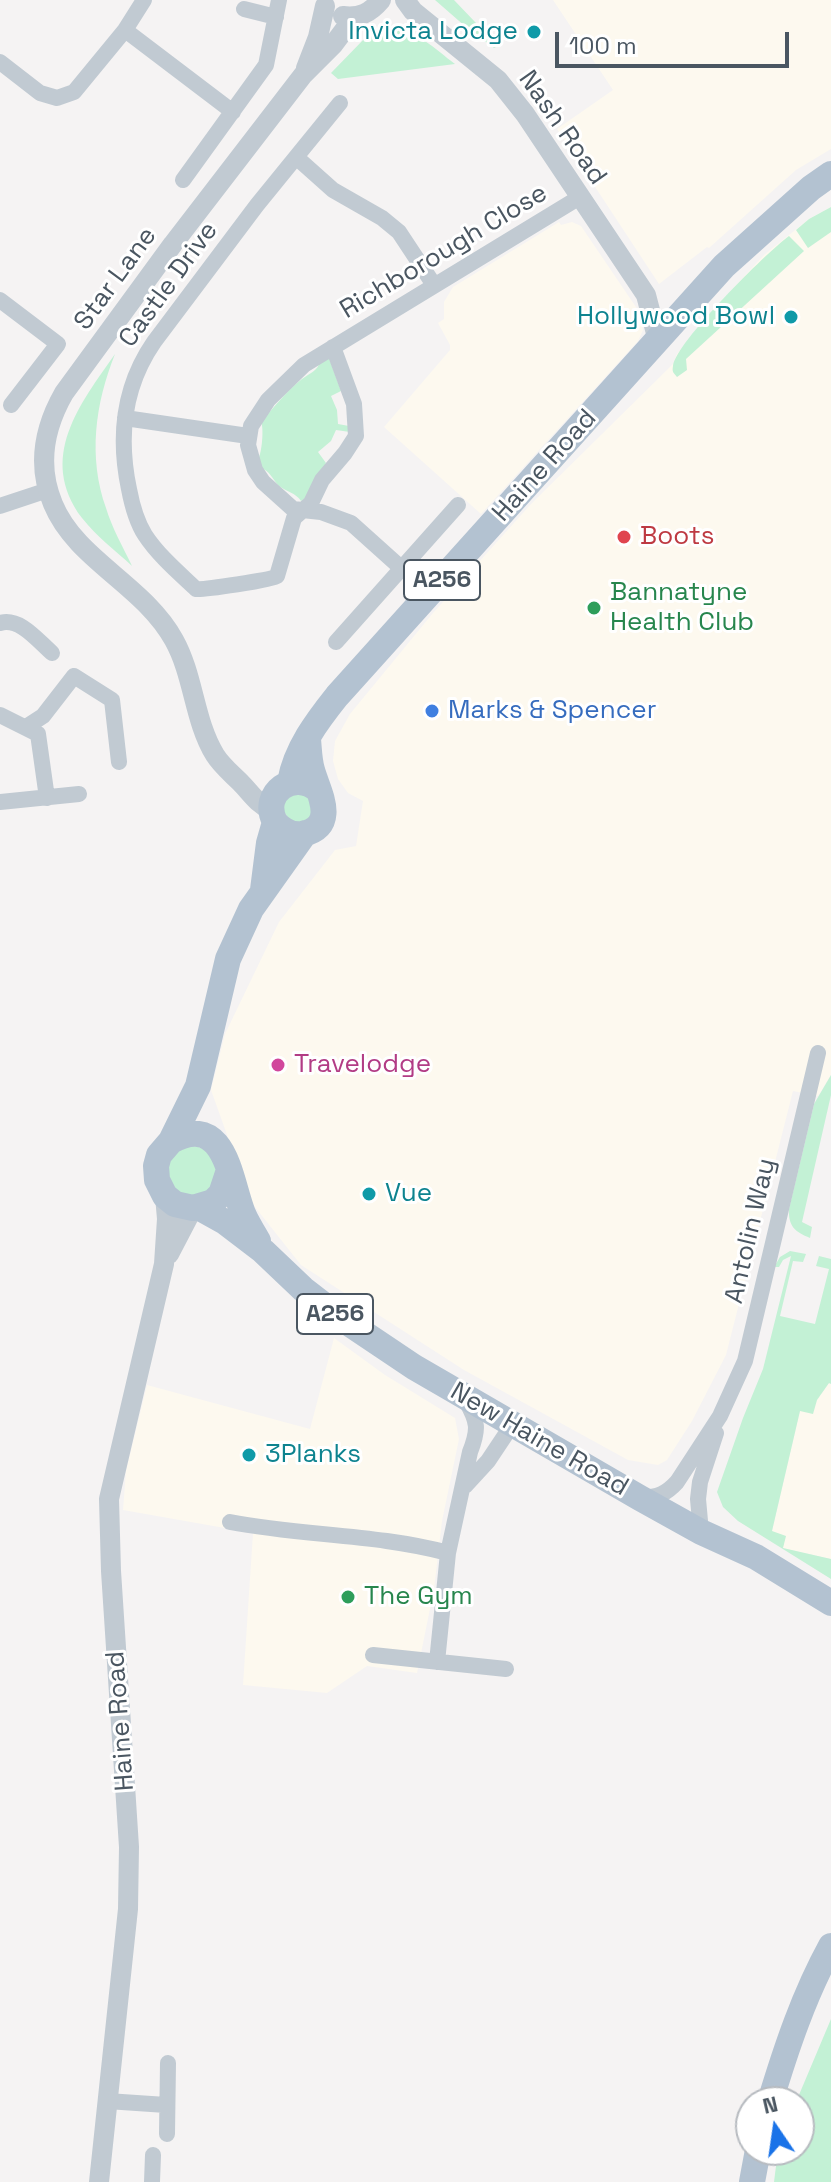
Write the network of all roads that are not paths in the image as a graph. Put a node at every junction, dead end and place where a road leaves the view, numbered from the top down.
1 (144, 0) edge
2 (324, 3) edge
3 (378, 4) edge
4 (409, 6) edge
5 (277, 8) edge
6 (244, 9) dead end
7 (354, 17) junction
8 (125, 30) junction
9 (0, 62) edge
10 (303, 75) junction
11 (340, 103) dead end
12 (233, 112) junction
13 (296, 157) junction
14 (831, 174) edge
15 (183, 180) dead end
16 (831, 192) edge
17 (580, 197) junction
18 (794, 203) junction
19 (434, 285) junction
20 (646, 295) junction
21 (0, 300) edge
22 (681, 313) junction
23 (658, 341) junction
24 (333, 347) junction
25 (11, 405) dead end
26 (125, 418) junction
27 (248, 436) junction
28 (48, 490) junction
29 (458, 505) dead end
30 (0, 506) edge
31 (302, 511) junction
32 (400, 567) junction
33 (0, 623) edge
34 (336, 642) dead end
35 (52, 653) dead end
36 (0, 715) edge
37 (26, 727) junction
38 (308, 739) junction
39 (119, 762) dead end
40 (239, 781) junction
41 (287, 783) junction
42 (318, 790) junction
43 (79, 794) dead end
44 (47, 798) junction
45 (0, 802) edge
46 (273, 816) junction
47 (305, 833) junction
48 (263, 890) junction
49 (818, 1053) dead end
50 (198, 1086) junction
51 (212, 1140) junction
52 (171, 1141) junction
53 (229, 1170) junction
54 (165, 1196) junction
55 (195, 1208) junction
56 (263, 1251) junction
57 (164, 1264) junction
58 (464, 1396) junction
59 (720, 1416) junction
60 (512, 1425) junction
61 (463, 1488) junction
62 (640, 1498) junction
63 (230, 1522) dead end
64 (701, 1532) junction
65 (448, 1553) junction
66 (831, 1603) edge
67 (373, 1655) dead end
68 (437, 1662) junction
69 (506, 1669) dead end
70 (831, 1946) edge
71 (168, 2063) dead end
72 (775, 2086) edge
73 (107, 2101) junction
74 (166, 2105) junction
75 (167, 2134) dead end
76 (153, 2155) dead end
77 (99, 2182) edge
78 (152, 2182) edge

1 - 8 street
2 - 7 street
2 - 10 street, Star Lane
3 - 4 street, Nash Road
3 - 7 street
4 - 17 street, Nash Road
5 - 6 street
5 - 12 street
7 - 10 street, Star Lane
8 - 9 street
8 - 12 street
10 - 28 street, Star Lane
11 - 13 street, Castle Drive
12 - 15 street
13 - 19 street
13 - 26 street, Castle Drive
14 - 18 main road, Haine Road / A256
16 - 18 main road, Haine Road / A256
17 - 19 street, Richborough Close
17 - 20 street, Nash Road
18 - 22 main road, Haine Road / A256
19 - 24 street, Richborough Close
20 - 22 street, Nash Road
20 - 23 street, Nash Road
21 - 25 street
22 - 23 main road, Haine Road / A256
23 - 38 main road, Haine Road / A256
24 - 27 street, Richborough Close
24 - 31 street, Richborough Close
26 - 27 street
26 - 31 street, Castle Drive
27 - 31 street
28 - 30 street
28 - 40 street
29 - 32 street
31 - 32 street
32 - 34 street
33 - 35 street
36 - 37 street
37 - 39 street
37 - 44 street
38 - 41 main road, Haine Road / A256
38 - 42 main road, Haine Road / A256
40 - 41 street
40 - 46 street
41 - 42 main road
41 - 46 main road, Haine Road / A256
42 - 47 main road, Haine Road / A256
43 - 44 street
44 - 45 street
46 - 47 main road
46 - 48 main road, Haine Road / A256
47 - 48 main road, Haine Road / A256
48 - 50 main road, Haine Road / A256
49 - 59 street, Antolin Way
50 - 51 main road, Haine Road / A256
50 - 52 main road, Haine Road / A256
51 - 52 main road
51 - 53 main road, Haine Road
52 - 54 main road, Haine Road
53 - 55 main road, Haine Road
53 - 56 main road, New Haine Road / A256
54 - 55 main road
54 - 57 street, Haine Road
55 - 56 main road, New Haine Road / A256
55 - 57 street, Haine Road
56 - 58 main road, New Haine Road / A256
57 - 73 street, Haine Road
58 - 60 main road, New Haine Road / A256
58 - 61 street
59 - 62 street, Antolin Way
59 - 64 street, Antolin Way
60 - 61 street
60 - 62 main road, New Haine Road / A256
61 - 65 street
62 - 64 main road, New Haine Road / A256
63 - 65 street
64 - 66 main road, New Haine Road / A256
65 - 68 street
67 - 68 street
68 - 69 street
70 - 72 main road
71 - 74 street
73 - 74 street
73 - 77 street, Haine Road
74 - 75 street
76 - 78 street

